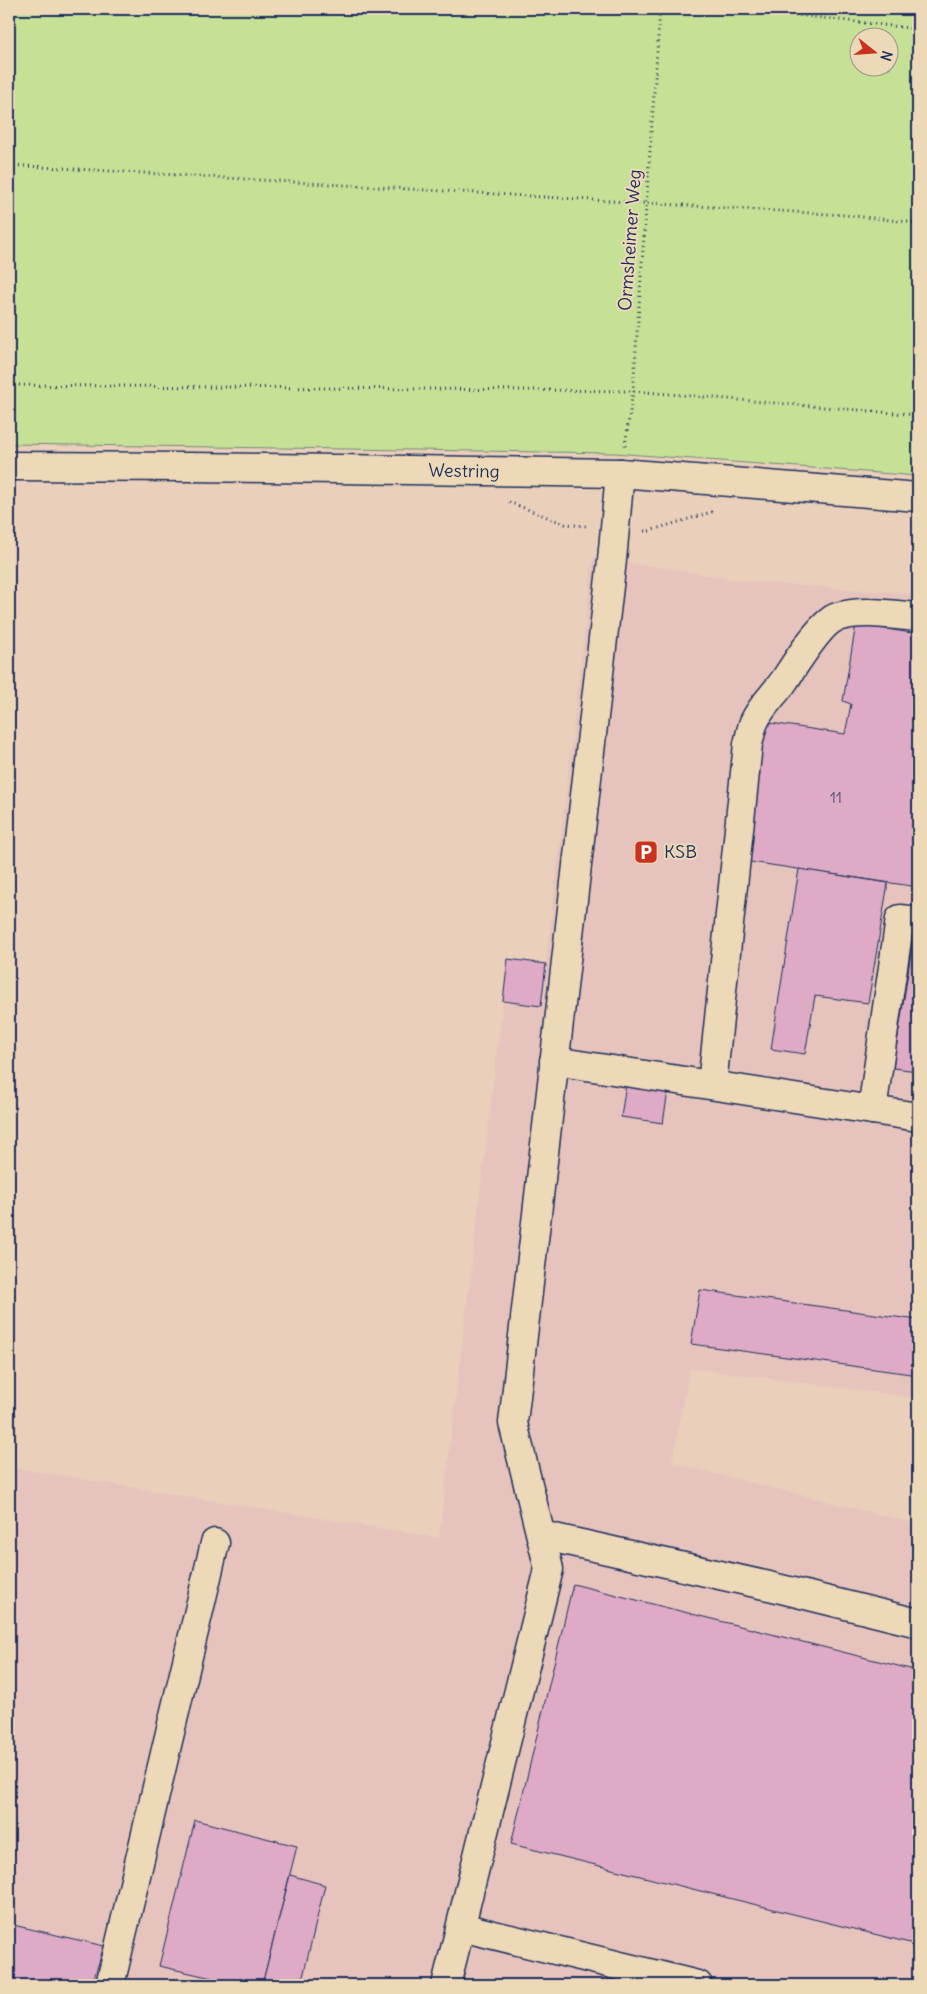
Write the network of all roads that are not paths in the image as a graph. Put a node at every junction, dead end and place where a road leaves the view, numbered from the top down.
1 (9, 466) edge
2 (620, 473) junction
3 (918, 497) edge
4 (918, 617) edge
5 (918, 922) edge
6 (554, 1061) junction
7 (712, 1085) junction
8 (872, 1110) junction
9 (918, 1117) edge
10 (541, 1535) junction
11 (215, 1543) dead end
12 (918, 1623) edge
13 (461, 1927) junction
14 (110, 1985) edge
15 (446, 1985) edge
16 (698, 1985) edge

1 - 2 street, Westring
2 - 3 street, Westring
2 - 6 street
4 - 7 street
5 - 8 street
6 - 7 street
6 - 10 street
7 - 8 street
8 - 9 street
10 - 12 street
10 - 13 street
11 - 14 street
13 - 15 street
13 - 16 street

